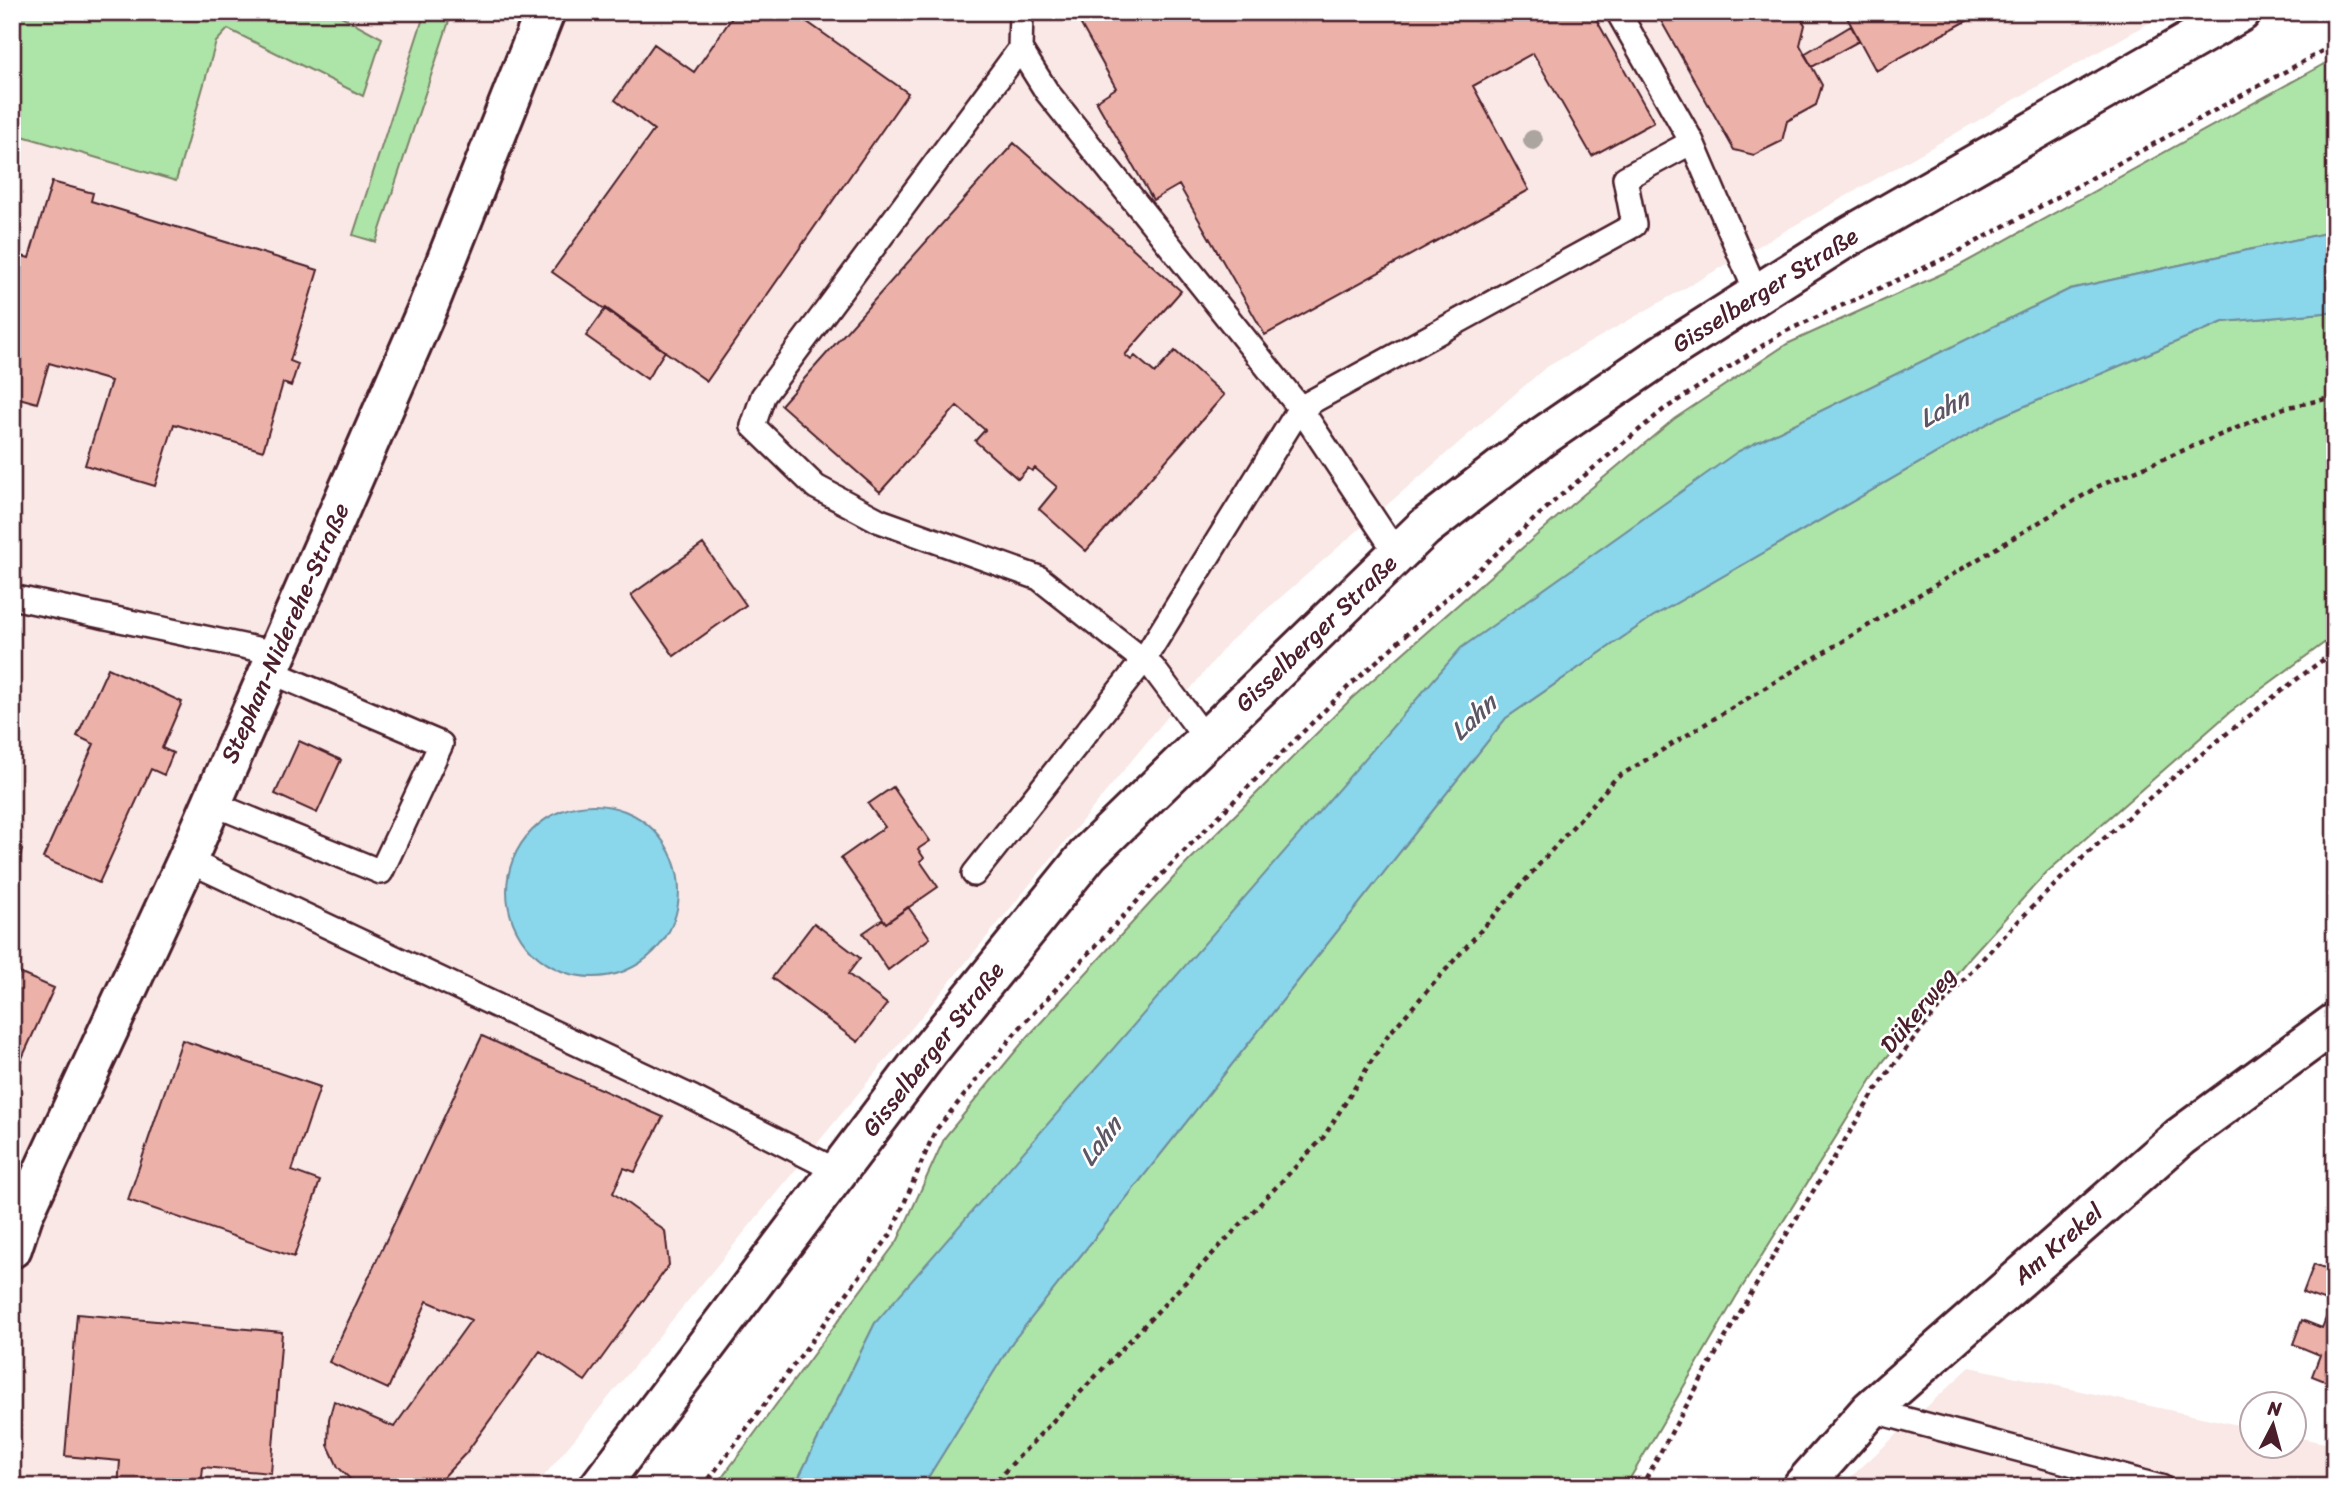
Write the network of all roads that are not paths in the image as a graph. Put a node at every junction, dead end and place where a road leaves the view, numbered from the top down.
1 (545, 12) edge
2 (1021, 12) edge
3 (1618, 12) edge
4 (2241, 12) edge
5 (1020, 49) junction
6 (1692, 142) junction
7 (1757, 294) junction
8 (1300, 408) junction
9 (1398, 554) junction
10 (12, 597) edge
11 (1143, 661) junction
12 (272, 662) junction
13 (1206, 739) junction
14 (211, 803) junction
15 (187, 860) junction
16 (974, 874) dead end
17 (2335, 1023) edge
18 (839, 1172) junction
19 (12, 1248) edge
20 (1870, 1410) junction
21 (599, 1487) edge
22 (1802, 1487) edge
23 (2161, 1487) edge

1 - 12 main road, Stephan-Niderehe-Straße
2 - 5 lane
3 - 6 lane
4 - 7 main road, Gisselberger Straße
5 - 8 lane
5 - 11 lane
6 - 7 lane
6 - 8 lane
7 - 9 main road, Gisselberger Straße
8 - 9 lane
8 - 11 lane
9 - 13 main road, Gisselberger Straße
10 - 12 lane
11 - 13 lane
11 - 16 lane
12 - 14 main road, Stephan-Niderehe-Straße
12 - 14 lane
13 - 18 main road, Gisselberger Straße
14 - 15 main road, Stephan-Niderehe-Straße
15 - 18 lane
15 - 19 main road, Stephan-Niderehe-Straße
17 - 20 main road, Am Krekel
18 - 21 main road, Gisselberger Straße
20 - 22 main road, Am Krekel
20 - 23 lane

